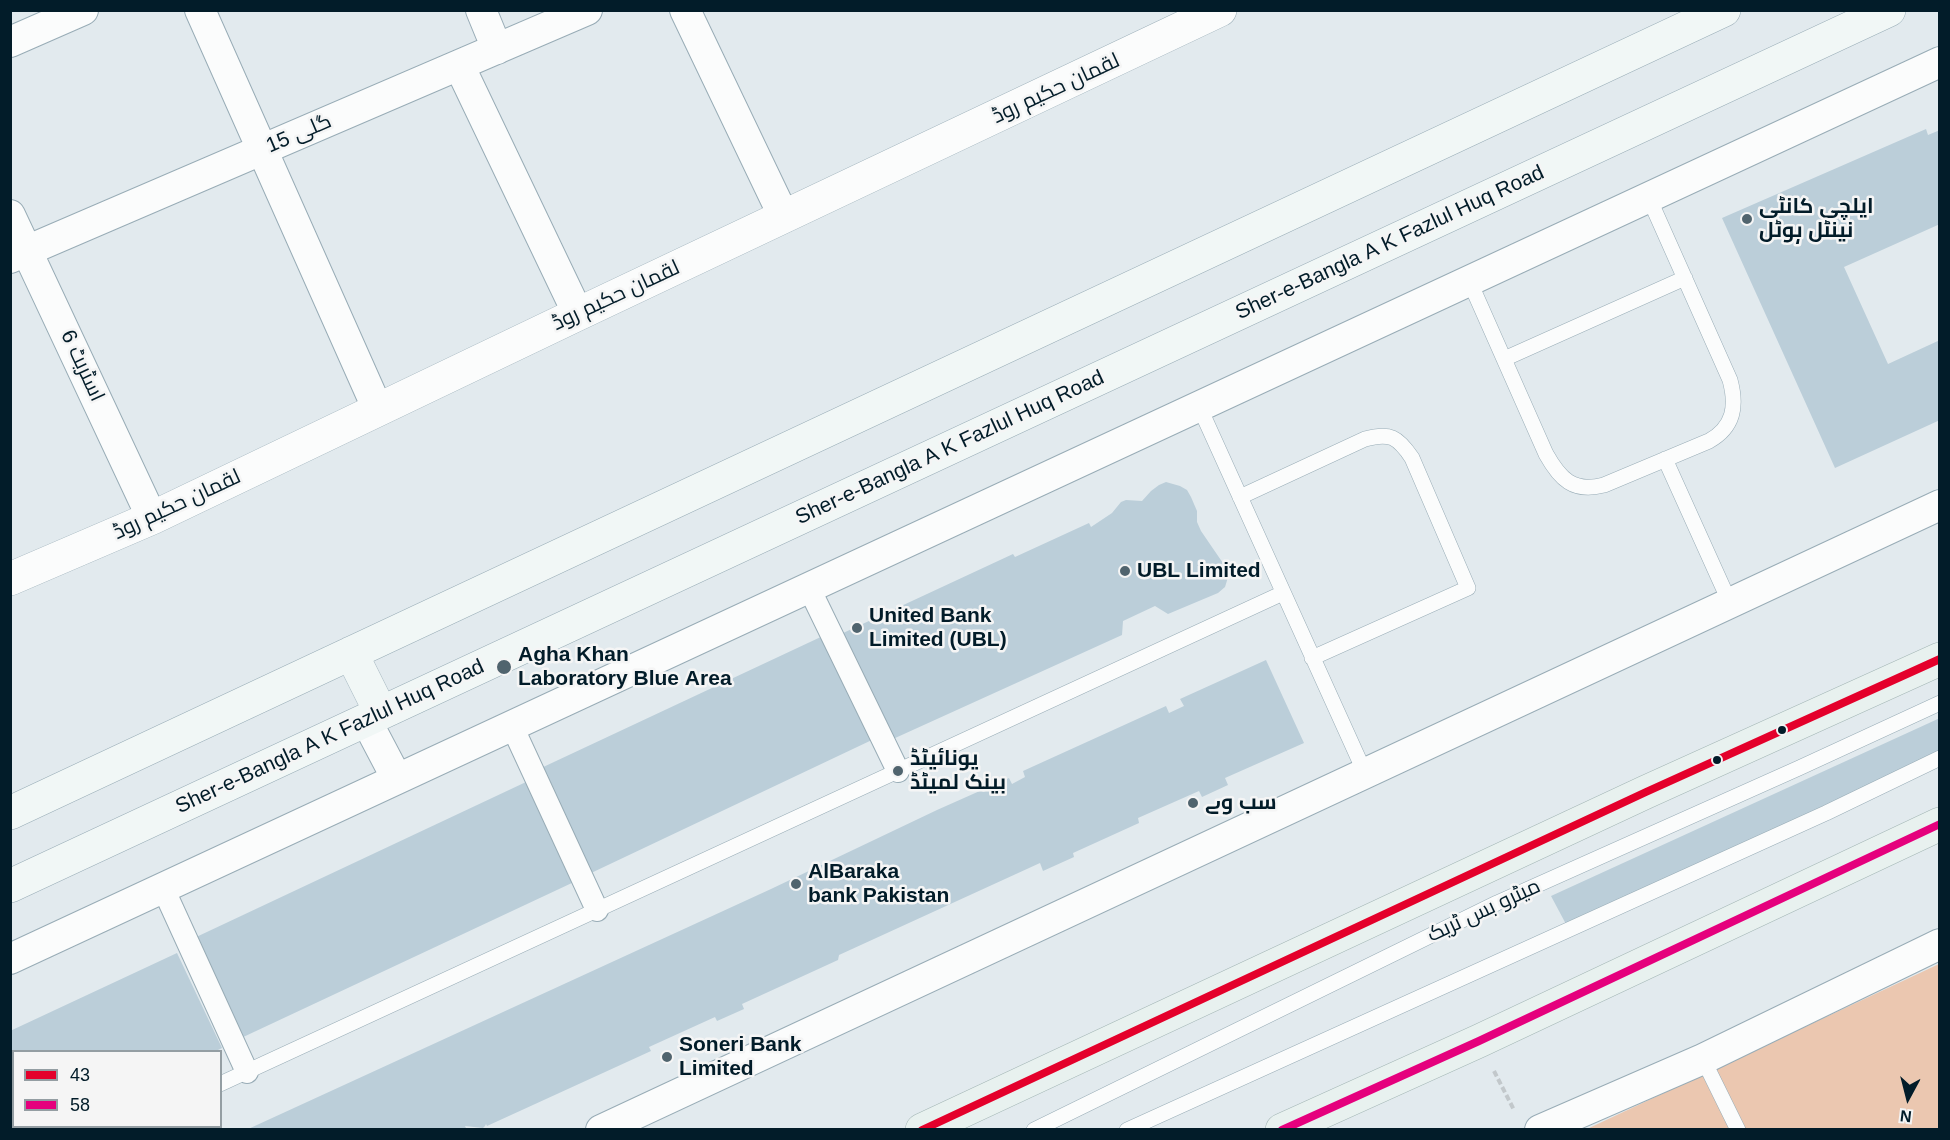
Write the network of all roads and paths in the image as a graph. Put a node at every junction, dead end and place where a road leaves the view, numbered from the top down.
1 (83, 10) edge
2 (200, 10) edge
3 (481, 10) edge
4 (586, 10) edge
5 (685, 10) edge
6 (1220, 10) edge
7 (1725, 10) edge
8 (1889, 10) edge
9 (1173, 21) edge
10 (10, 42) edge
11 (497, 49) junction
12 (1940, 62) edge
13 (459, 65) junction
14 (261, 150) junction
15 (1648, 198) junction
16 (10, 215) edge
17 (784, 217) junction
18 (20, 254) edge
19 (1685, 278) junction
20 (1469, 280) junction
21 (578, 314) junction
22 (1504, 359) junction
23 (1199, 406) junction
24 (378, 410) junction
25 (1665, 459) junction
26 (1240, 497) junction
27 (1940, 505) edge
28 (152, 518) junction
29 (10, 579) edge
30 (809, 588) junction
31 (1283, 593) junction
32 (1730, 603) junction
33 (351, 653) junction
34 (1312, 658) junction
35 (1940, 659) edge
36 (1940, 703) edge
37 (374, 717) junction
38 (512, 726) junction
39 (1940, 758) edge
40 (898, 771) junction
41 (1365, 773) junction
42 (397, 779) junction
43 (10, 813) edge
44 (1940, 824) edge
45 (10, 886) edge
46 (163, 888) junction
47 (597, 910) junction
48 (1940, 944) edge
49 (10, 959) edge
50 (1479, 1041) junction
51 (1703, 1059) junction
52 (247, 1072) junction
53 (222, 1083) edge
54 (1530, 1125) edge
55 (601, 1130) edge
56 (922, 1130) edge
57 (1034, 1130) edge
58 (1127, 1130) edge
59 (1282, 1130) edge
60 (1738, 1130) edge

1 - 10 street
2 - 14 street
3 - 11 street
4 - 11 street, گلی 15
5 - 17 street
6 - 9 street, لقمان حکیم روڈ
7 - 33 main road
8 - 37 main road, Sher-e-Bangla A K Fazlul Huq Road
9 - 17 street, لقمان حکیم روڈ
11 - 13 street, گلی 15
12 - 15 street
13 - 14 street, گلی 15
13 - 21 street
14 - 18 street, گلی 15
14 - 24 street
15 - 19 lane
15 - 20 street
16 - 18 street, اسٹریٹ 6
17 - 21 street, لقمان حکیم روڈ
18 - 28 street, اسٹریٹ 6
19 - 22 lane
19 - 25 lane
20 - 22 lane
20 - 23 street
21 - 24 street, لقمان حکیم روڈ
22 - 25 lane
23 - 26 lane
23 - 30 street
24 - 28 street, لقمان حکیم روڈ
25 - 32 lane
26 - 31 lane
26 - 34 lane
27 - 32 street
28 - 29 street, لقمان حکیم روڈ
30 - 38 street
30 - 40 street
31 - 34 lane
31 - 40 lane
32 - 41 street
33 - 37 main road
33 - 43 main road
34 - 41 lane
35 - 56 main road
36 - 57 lane, میٹرو بس ٹریک
37 - 42 street
37 - 45 main road, Sher-e-Bangla A K Fazlul Huq Road
38 - 42 street
38 - 47 street
39 - 58 lane
40 - 47 lane
41 - 55 street
42 - 46 street
44 - 50 main road
46 - 49 street
46 - 52 street
47 - 52 lane
48 - 51 street
50 - 54 path
50 - 59 main road
51 - 54 street
51 - 60 lane
52 - 53 lane

